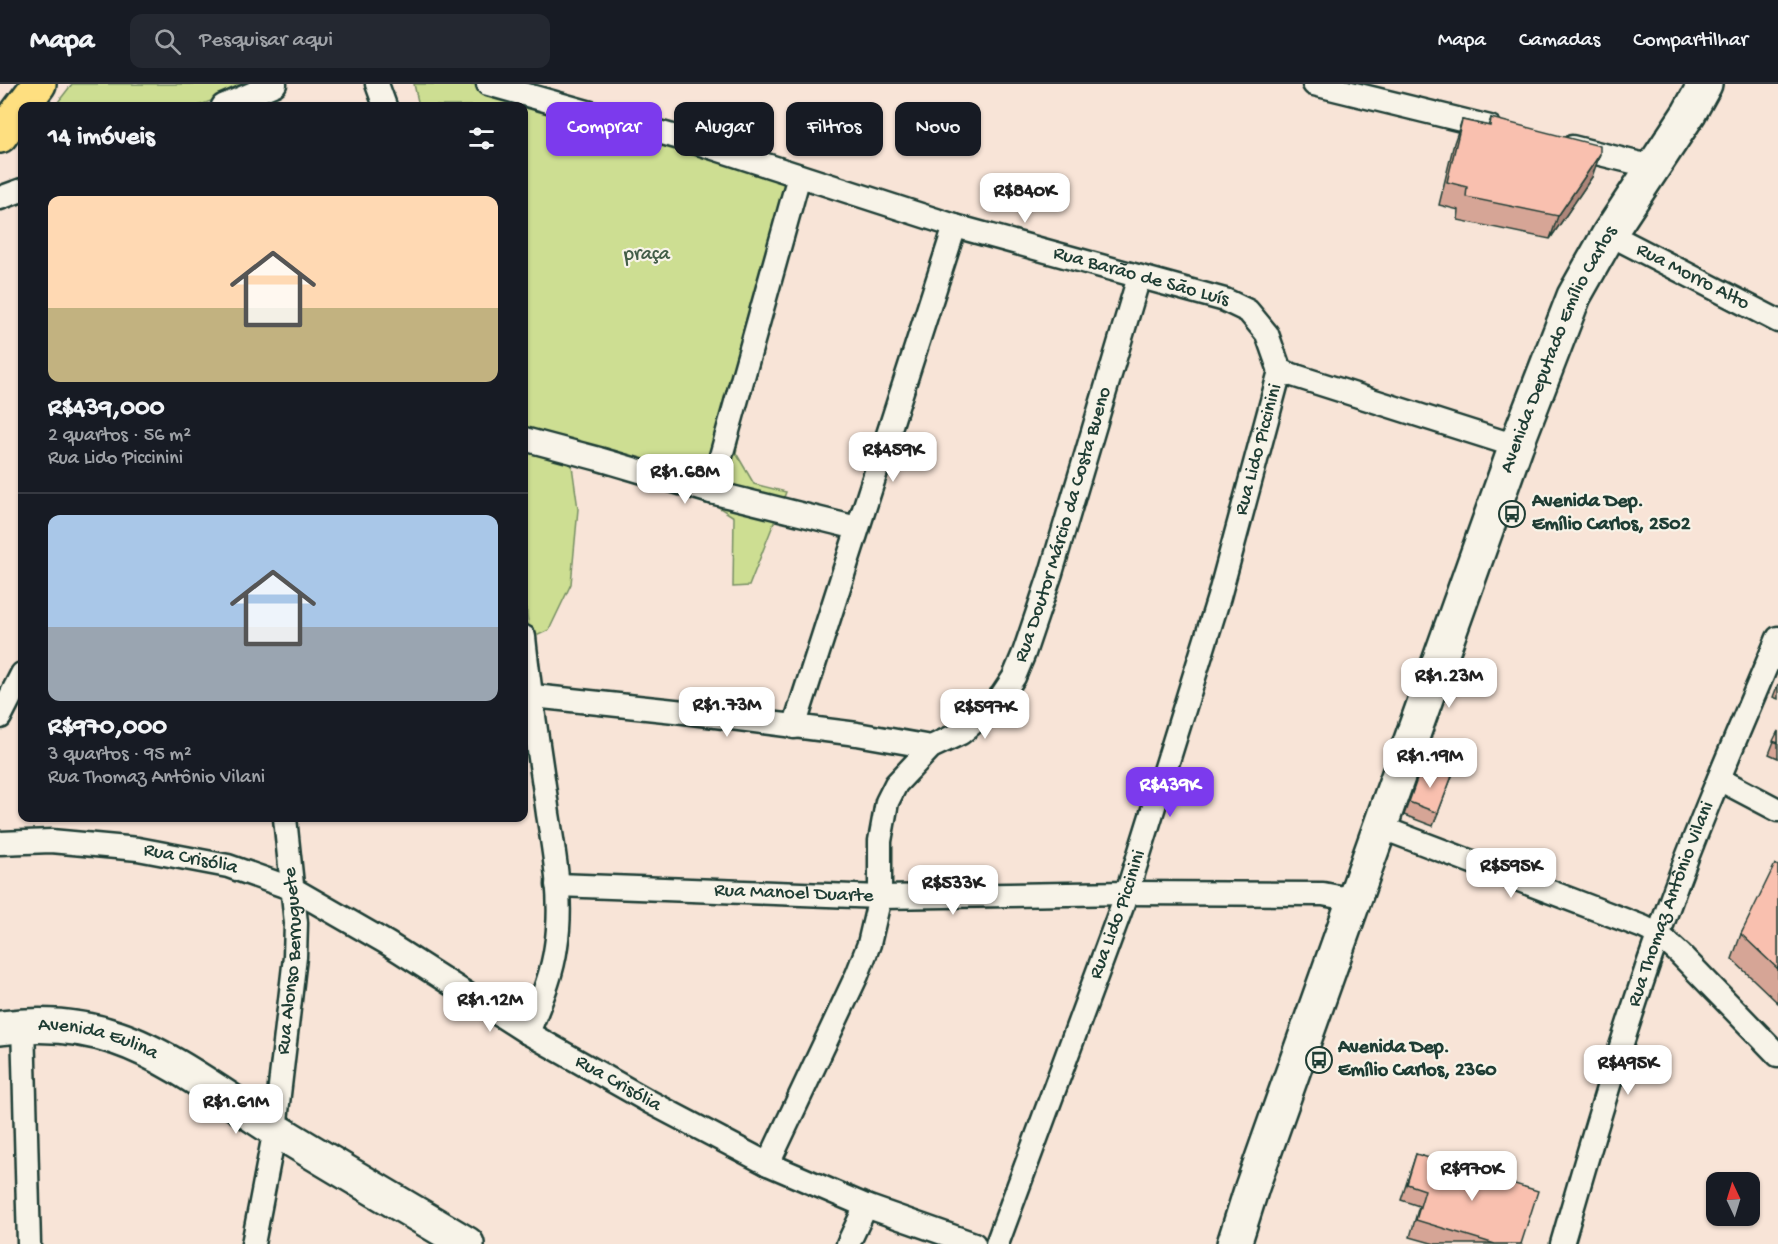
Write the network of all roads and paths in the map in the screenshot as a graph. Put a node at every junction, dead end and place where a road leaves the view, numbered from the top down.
1 (39, 84) edge
2 (275, 84) edge
3 (377, 84) edge
4 (488, 84) edge
5 (1314, 84) edge
6 (1705, 84) edge
7 (26, 102) edge
8 (232, 102) edge
9 (384, 102) edge
10 (18, 112) edge
11 (1507, 131) edge
12 (0, 136) edge
13 (1552, 142) edge
14 (1653, 167) junction
15 (800, 176) junction
16 (18, 191) edge
17 (0, 198) edge
18 (955, 226) junction
19 (1609, 234) junction
20 (1139, 277) junction
21 (1778, 321) edge
22 (1280, 371) junction
23 (528, 440) edge
24 (1516, 446) junction
25 (711, 492) junction
26 (857, 528) junction
27 (1778, 638) edge
28 (18, 682) edge
29 (528, 695) edge
30 (528, 701) edge
31 (0, 717) edge
32 (794, 727) junction
33 (931, 747) junction
34 (1719, 779) junction
35 (1778, 810) edge
36 (285, 822) edge
37 (1380, 827) junction
38 (0, 843) edge
39 (557, 885) junction
40 (293, 889) junction
41 (1127, 893) junction
42 (880, 897) junction
43 (1354, 900) junction
44 (1659, 935) junction
45 (11, 1026) edge
46 (528, 1033) junction
47 (1778, 1055) edge
48 (275, 1129) junction
49 (768, 1164) junction
50 (866, 1206) junction
51 (29, 1244) edge
52 (253, 1244) edge
53 (467, 1244) edge
54 (848, 1244) edge
55 (974, 1244) edge
56 (997, 1244) edge
57 (1234, 1244) edge
58 (1562, 1244) edge

1 - 7 main road
2 - 8 street
3 - 9 street
4 - 15 street, Rua Barão de São Luís
5 - 11 street
6 - 14 main road, Avenida Deputado Emílio Carlos
10 - 12 main road
13 - 14 street
14 - 19 main road, Avenida Deputado Emílio Carlos
15 - 18 street, Rua Barão de São Luís
15 - 25 street
16 - 17 street
18 - 20 street, Rua Barão de São Luís
18 - 26 street
19 - 21 street, Rua Morro Alto
19 - 24 main road, Avenida Deputado Emílio Carlos
20 - 22 street, Rua Barão de São Luís
20 - 33 street, Rua Doutor Márcio da Costa Bueno
22 - 24 street
22 - 41 street, Rua Lido Piccinini
23 - 25 street
24 - 37 main road, Avenida Deputado Emílio Carlos
25 - 26 street
26 - 32 street
27 - 34 street, Rua Thomaz Antônio Vilani
28 - 31 street
29 - 32 street
30 - 39 street
32 - 33 street
33 - 42 street, Rua Doutor Márcio da Costa Bueno
34 - 35 street
34 - 44 street, Rua Thomaz Antônio Vilani
36 - 40 street, Rua Alonso Berruguete
37 - 43 main road, Avenida Deputado Emílio Carlos
37 - 44 street
38 - 40 street, Rua Crisólia
39 - 42 street, Rua Manoel Duarte
39 - 46 street
40 - 46 street, Rua Crisólia
40 - 48 street, Rua Alonso Berruguete
41 - 42 street, Rua Manoel Duarte
41 - 43 street, Rua Manoel Duarte
41 - 56 street, Rua Lido Piccinini
42 - 49 street, Rua Doutor Márcio da Costa Bueno
43 - 57 main road, Avenida Deputado Emílio Carlos
44 - 47 street
44 - 58 street, Rua Thomaz Antônio Vilani
45 - 48 main road, Avenida Eulina
45 - 51 street
46 - 49 street, Rua Crisólia
48 - 52 street, Rua Alonso Berruguete
48 - 53 main road, Avenida Eulina
49 - 50 street, Rua Crisólia
50 - 54 street
50 - 55 street, Rua Crisólia

